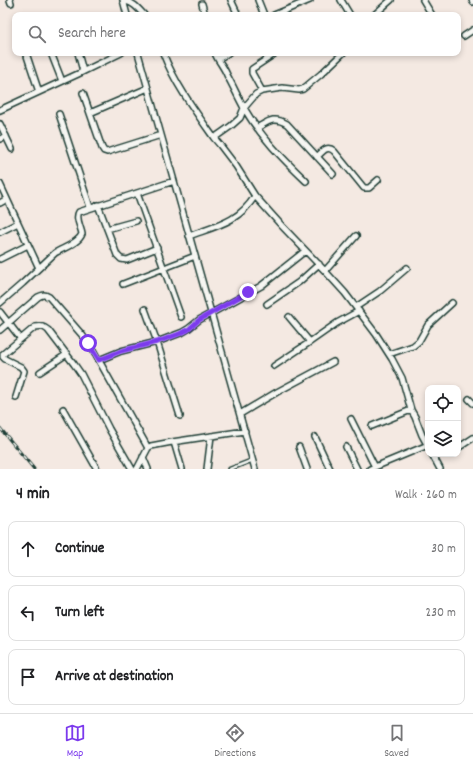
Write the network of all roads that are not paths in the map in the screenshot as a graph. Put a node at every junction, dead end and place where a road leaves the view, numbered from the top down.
1 (123, 0) edge
2 (231, 0) edge
3 (258, 0) edge
4 (310, 0) edge
5 (341, 0) edge
6 (391, 0) edge
7 (423, 0) edge
8 (202, 4) dead end
9 (126, 12) edge
10 (142, 12) edge
11 (203, 12) edge
12 (237, 12) edge
13 (263, 12) edge
14 (281, 12) edge
15 (348, 12) edge
16 (377, 12) edge
17 (430, 12) edge
18 (473, 30) edge
19 (464, 36) dead end
20 (27, 56) edge
21 (52, 56) edge
22 (79, 56) edge
23 (115, 56) edge
24 (139, 56) edge
25 (164, 56) edge
26 (216, 56) edge
27 (223, 56) edge
28 (272, 56) edge
29 (340, 56) edge
30 (218, 59) junction
31 (83, 71) junction
32 (62, 81) junction
33 (148, 88) junction
34 (262, 91) junction
35 (39, 92) junction
36 (83, 93) dead end
37 (0, 103) edge
38 (244, 108) junction
39 (2, 109) edge
40 (90, 113) junction
41 (59, 114) dead end
42 (0, 124) edge
43 (257, 128) junction
44 (161, 135) junction
45 (6, 136) junction
46 (214, 138) junction
47 (0, 139) edge
48 (12, 149) dead end
49 (317, 156) junction
50 (333, 174) dead end
51 (378, 180) dead end
52 (174, 181) junction
53 (306, 181) dead end
54 (0, 184) edge
55 (137, 192) junction
56 (255, 196) junction
57 (7, 199) junction
58 (0, 202) edge
59 (98, 205) junction
60 (90, 207) junction
61 (136, 221) dead end
62 (18, 223) junction
63 (107, 229) junction
64 (0, 232) edge
65 (189, 236) junction
66 (356, 236) dead end
67 (28, 245) junction
68 (157, 248) junction
69 (306, 251) junction
70 (195, 256) junction
71 (0, 259) edge
72 (319, 264) junction
73 (39, 268) junction
74 (164, 268) junction
75 (406, 268) dead end
76 (326, 271) junction
77 (122, 284) dead end
78 (1, 300) edge
79 (452, 303) dead end
80 (267, 304) dead end
81 (358, 309) junction
82 (145, 310) dead end
83 (0, 312) edge
84 (211, 313) junction
85 (181, 317) dead end
86 (289, 317) dead end
87 (8, 323) junction
88 (0, 330) edge
89 (21, 339) junction
90 (157, 342) junction
91 (310, 342) junction
92 (67, 354) junction
93 (389, 354) junction
94 (99, 360) junction
95 (333, 362) dead end
96 (274, 366) dead end
97 (40, 372) dead end
98 (16, 397) dead end
99 (469, 398) dead end
100 (473, 403) edge
101 (63, 409) dead end
102 (411, 410) junction
103 (240, 414) junction
104 (180, 416) dead end
105 (351, 419) dead end
106 (372, 426) dead end
107 (245, 431) junction
108 (211, 436) junction
109 (315, 437) dead end
110 (473, 438) edge
111 (425, 440) edge
112 (174, 442) junction
113 (425, 446) edge
114 (461, 446) edge
115 (299, 447) dead end
116 (346, 447) dead end
117 (148, 448) junction
118 (435, 457) edge
119 (143, 458) junction
120 (253, 460) junction
121 (372, 468) edge
122 (97, 469) edge
123 (132, 469) edge
124 (137, 469) edge
125 (148, 469) edge
126 (182, 469) edge
127 (207, 469) edge
128 (230, 469) edge
129 (255, 469) edge
130 (307, 469) edge
131 (330, 469) edge
132 (357, 469) edge
133 (440, 469) edge

1 - 9 street
1 - 10 street
2 - 12 street
3 - 13 street
4 - 14 street
5 - 15 street
6 - 16 street
7 - 17 street
8 - 11 street
18 - 19 street
20 - 35 street
21 - 32 street
22 - 31 street
23 - 31 street
24 - 33 street
25 - 46 street
26 - 30 street
27 - 30 street
28 - 34 street
29 - 34 street
30 - 38 street
31 - 32 street
32 - 35 street
33 - 40 street
33 - 44 street
34 - 38 street
35 - 39 street
36 - 40 street
37 - 39 street
38 - 43 street
38 - 46 street
40 - 44 street
41 - 60 street
42 - 45 street
43 - 49 street
43 - 53 street
44 - 52 street
45 - 47 street
45 - 48 street
46 - 56 street
49 - 50 street
49 - 51 street
52 - 55 street
52 - 65 street
54 - 57 street
55 - 59 street
55 - 68 street
56 - 65 street
56 - 69 street
57 - 58 street
57 - 62 street
59 - 60 street
59 - 63 street
60 - 73 street
61 - 63 street
62 - 64 street
62 - 67 street
63 - 68 street
65 - 70 street
66 - 76 street
67 - 71 street
67 - 73 street
68 - 74 street
69 - 72 street
69 - 84 street
70 - 74 street
70 - 84 street
72 - 76 street
72 - 80 street
73 - 78 street
74 - 77 street
74 - 85 street
75 - 81 street
76 - 81 street
79 - 93 street
81 - 91 street
81 - 93 street
82 - 90 street
83 - 87 street
84 - 90 street
84 - 103 street
86 - 91 street
87 - 88 street
87 - 89 street
87 - 94 street
89 - 92 street
89 - 98 street
90 - 94 street
90 - 104 street
91 - 96 street
92 - 97 street
92 - 123 street
93 - 102 street
94 - 117 street
95 - 103 street
99 - 100 street
101 - 122 street
102 - 106 street
102 - 111 street
103 - 107 street
105 - 121 street
107 - 108 street
107 - 120 street
108 - 112 street
108 - 127 street
109 - 131 street
110 - 114 street
112 - 117 street
112 - 126 street
113 - 121 street
115 - 130 street
116 - 132 street
117 - 119 street
118 - 133 street
119 - 124 street
119 - 125 street
120 - 128 lane
120 - 129 street

